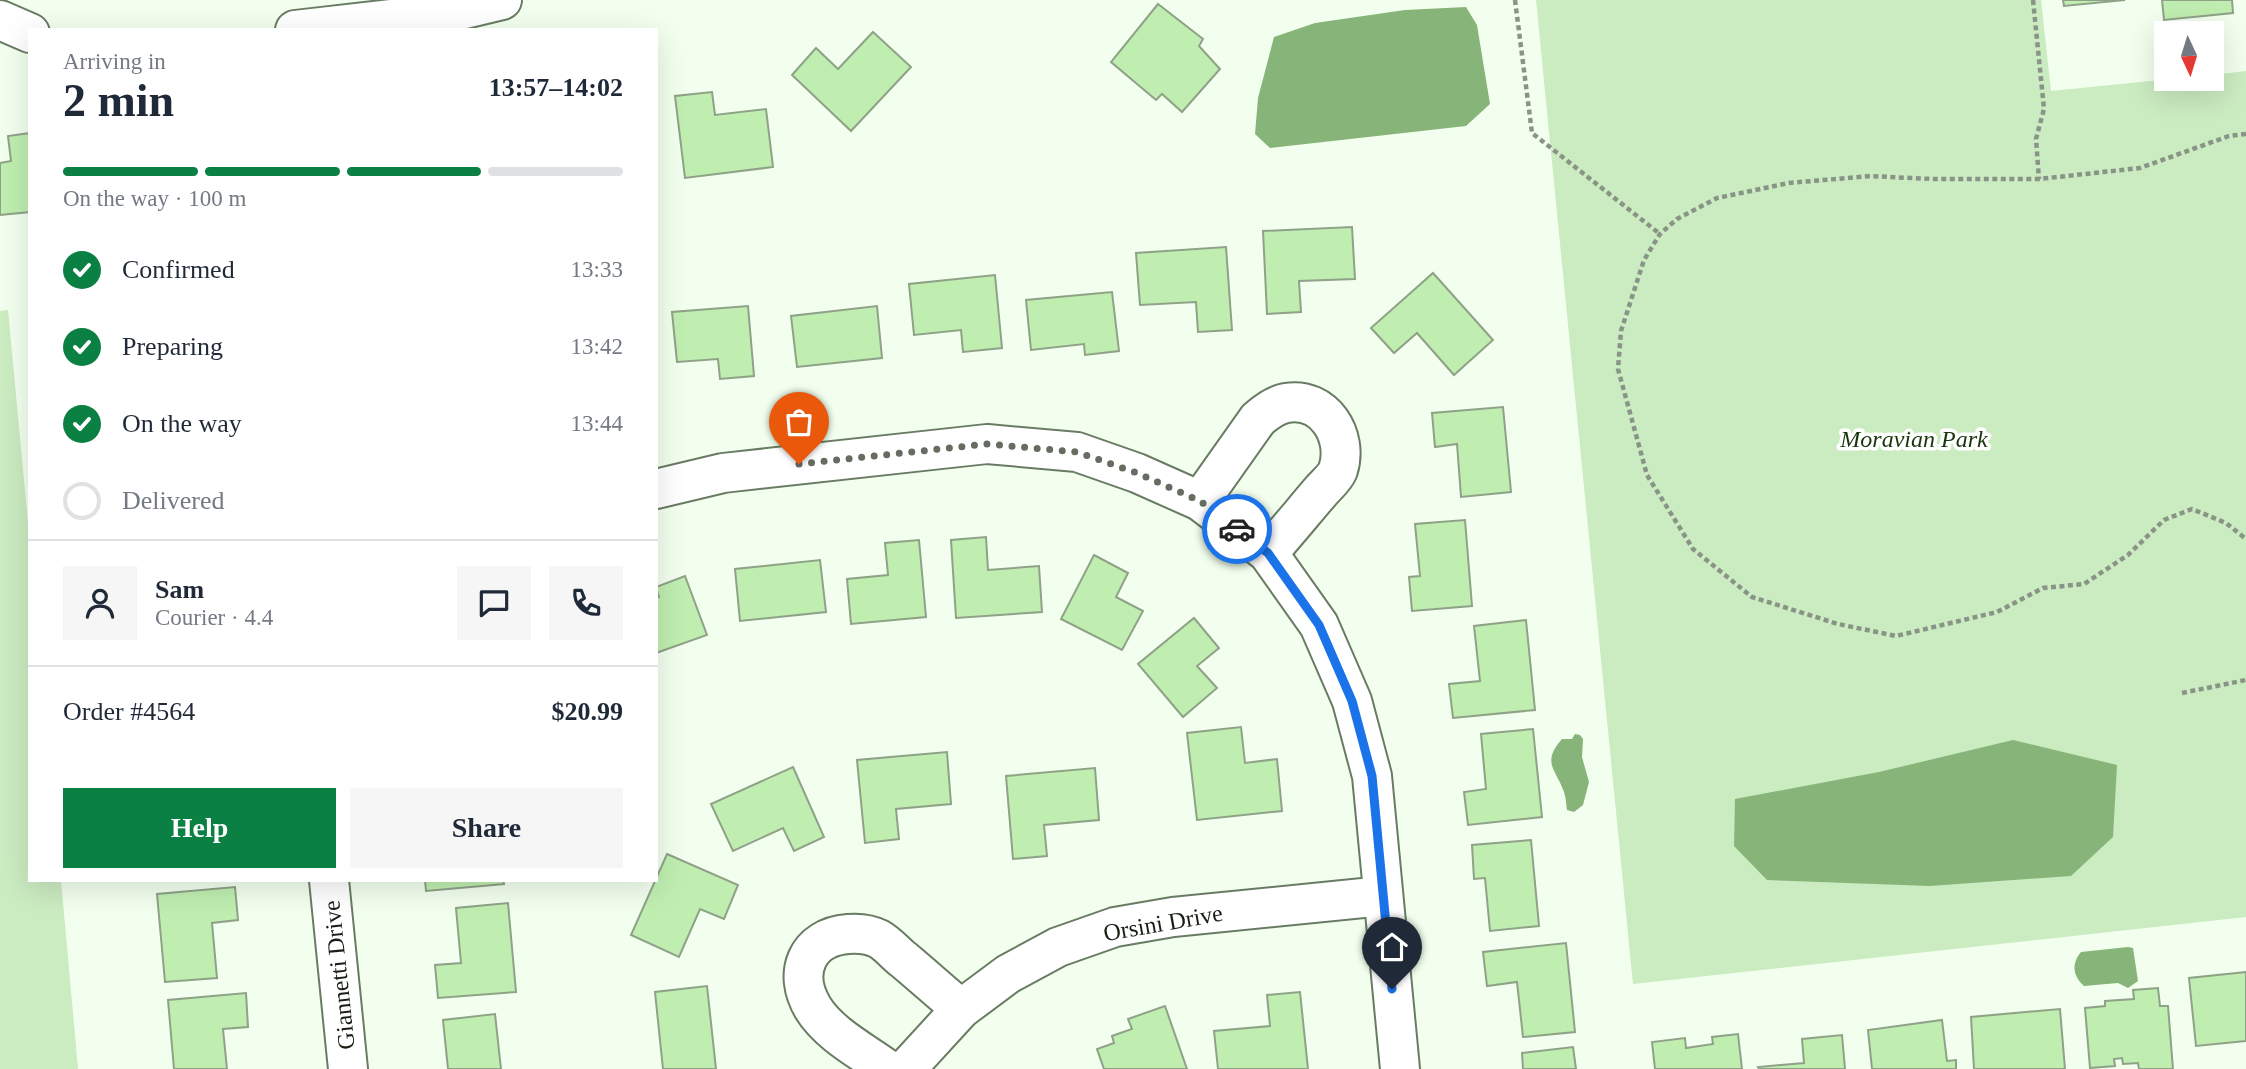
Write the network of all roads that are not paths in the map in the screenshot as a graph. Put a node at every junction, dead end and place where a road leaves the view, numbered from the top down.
1 (502, 0) edge
2 (0, 20) edge
3 (312, 28) edge
4 (28, 32) edge
5 (658, 489) edge
6 (1200, 501) junction
7 (1268, 553) junction
8 (329, 882) edge
9 (1383, 896) junction
10 (961, 1009) junction
11 (348, 1069) edge
12 (887, 1069) edge
13 (906, 1069) edge
14 (1400, 1069) edge

1 - 3 street
2 - 4 street
5 - 6 street
6 - 7 street
6 - 7 street
7 - 9 street
8 - 11 street, Giannetti Drive
9 - 10 street, Orsini Drive
9 - 14 street
10 - 12 street
10 - 13 street, Orsini Drive

